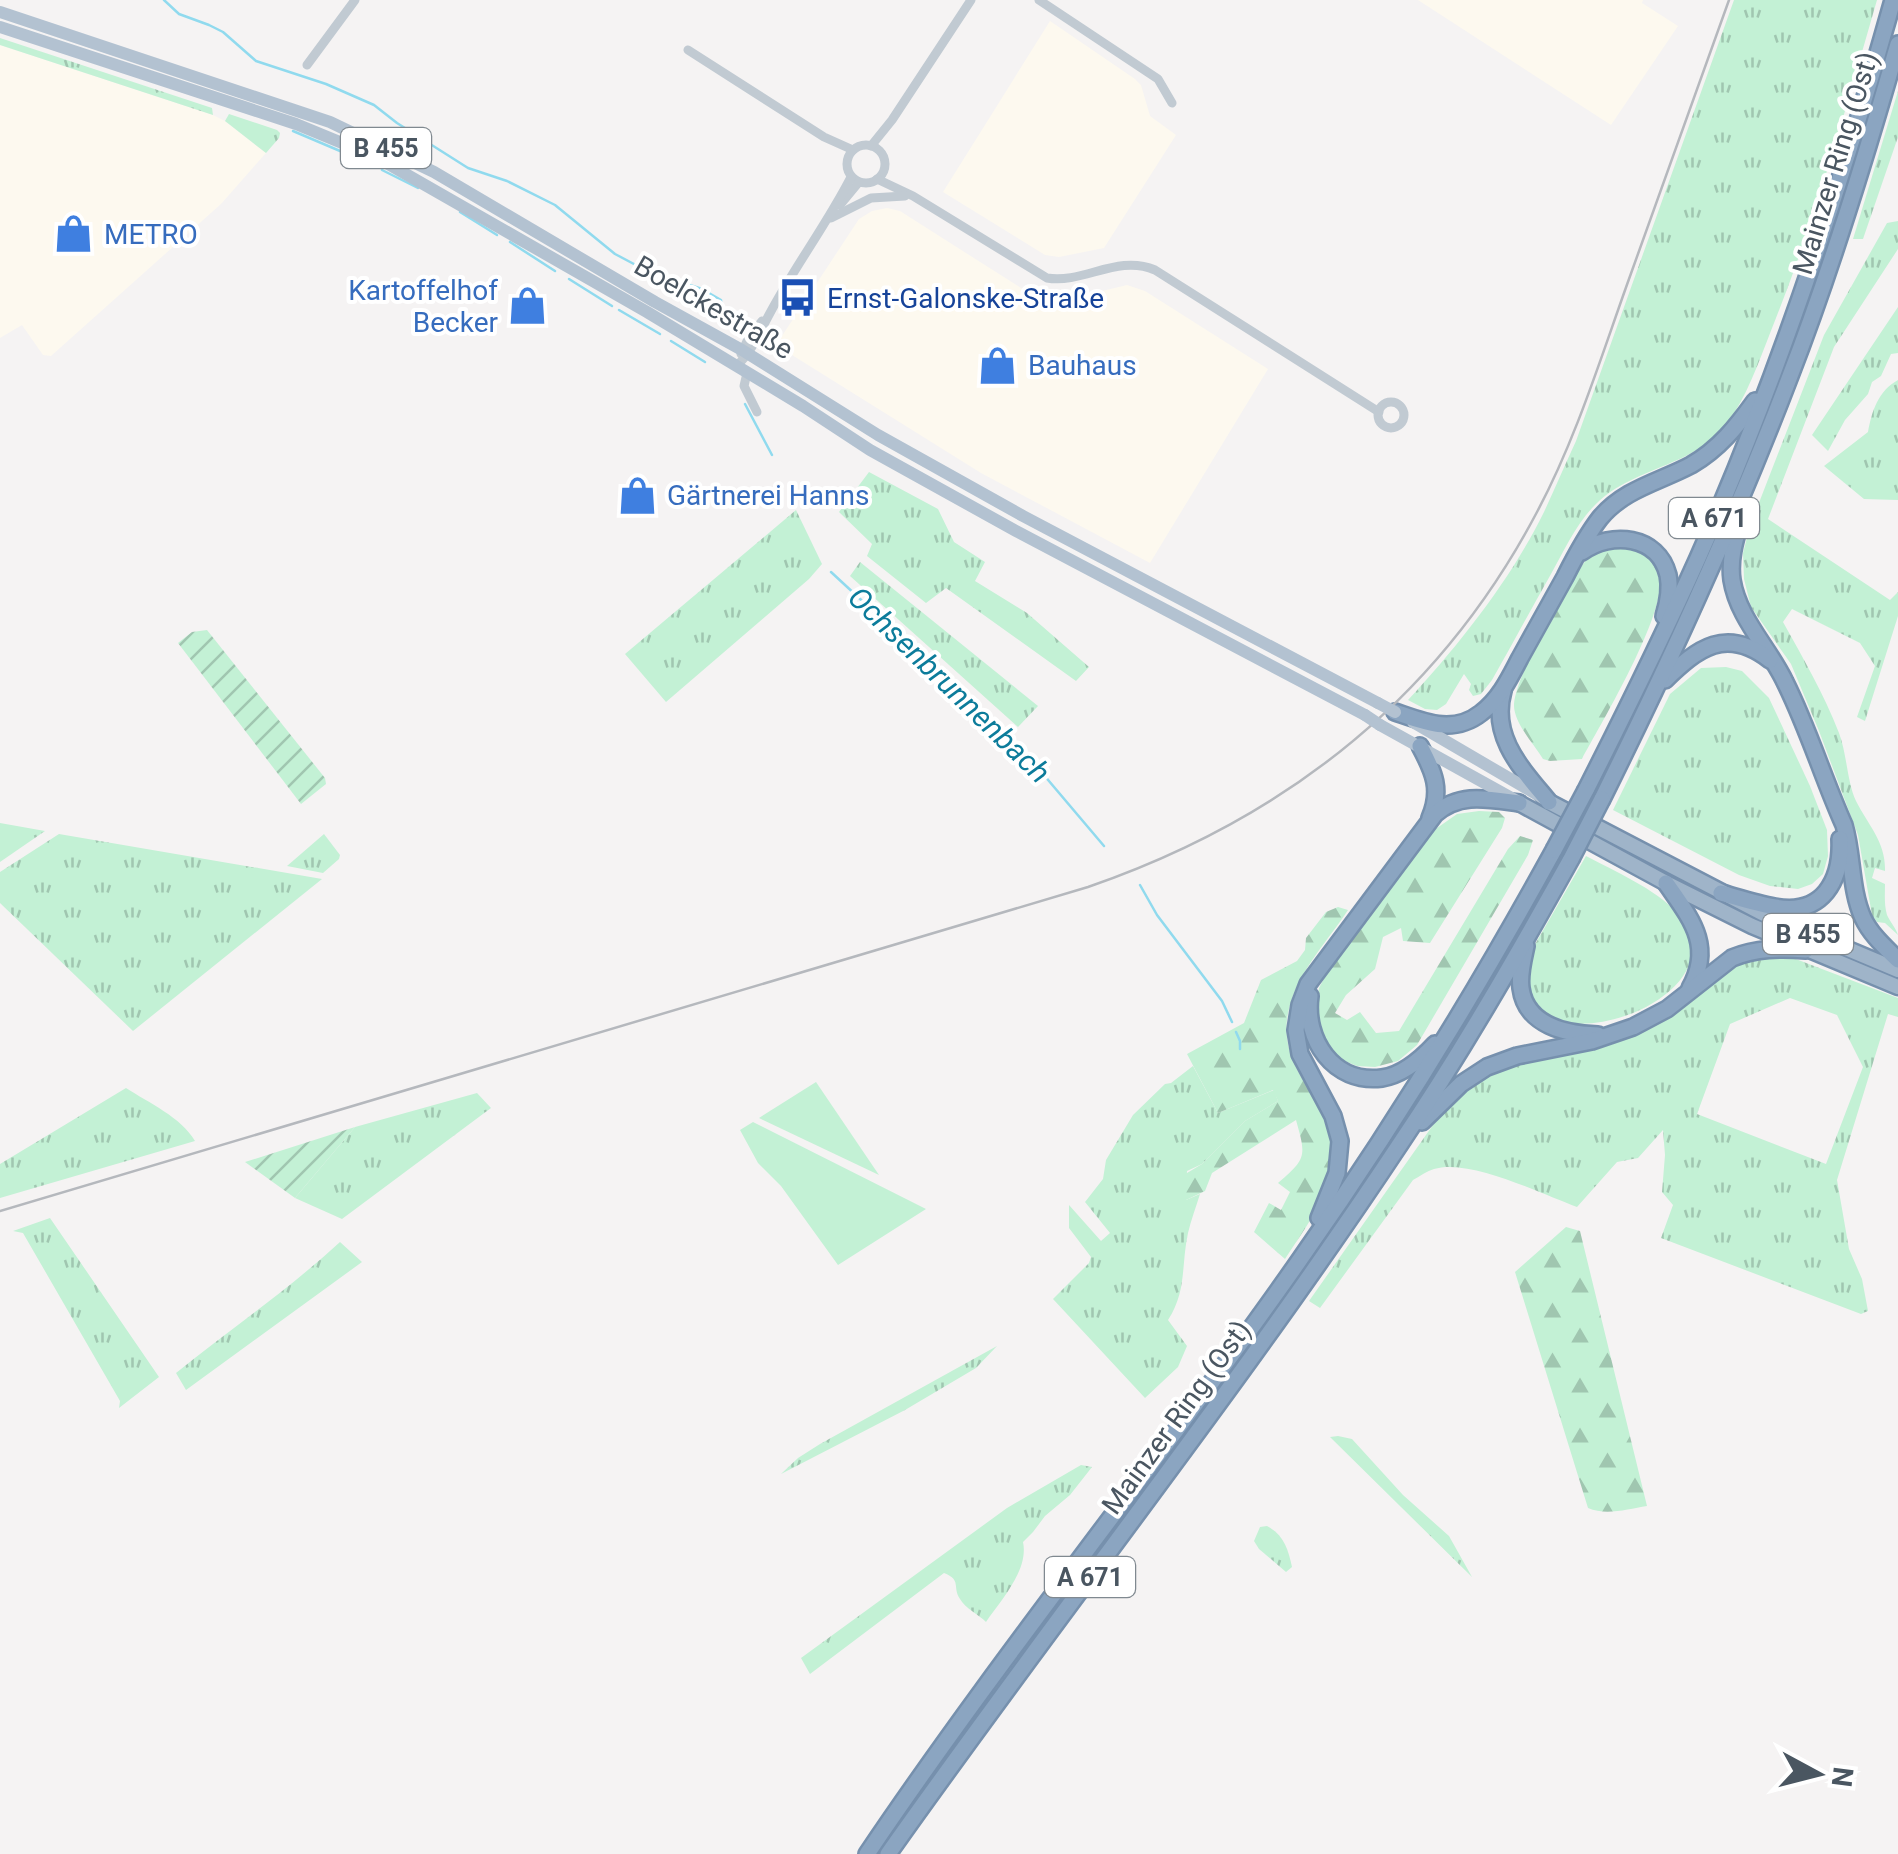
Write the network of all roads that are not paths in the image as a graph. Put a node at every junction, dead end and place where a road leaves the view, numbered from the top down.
1 (355, 0) edge
2 (972, 0) edge
3 (1039, 0) edge
4 (1893, 0) edge
5 (0, 12) edge
6 (0, 26) edge
7 (1898, 44) edge
8 (688, 50) dead end
9 (307, 65) dead end
10 (1172, 102) dead end
11 (875, 149) junction
12 (850, 154) junction
13 (880, 175) junction
14 (855, 179) junction
15 (913, 196) junction
16 (828, 219) junction
17 (746, 352) junction
18 (1775, 367) junction
19 (742, 370) junction
20 (757, 412) dead end
21 (1379, 412) dead end
22 (1756, 462) junction
23 (1573, 562) junction
24 (1648, 666) junction
25 (1778, 668) junction
26 (1658, 686) junction
27 (1504, 687) junction
28 (1395, 712) junction
29 (1420, 746) junction
30 (1519, 802) junction
31 (1549, 802) junction
32 (1835, 805) junction
33 (1428, 821) junction
34 (1666, 883) junction
35 (1721, 893) junction
36 (1527, 938) junction
37 (1806, 950) junction
38 (1898, 960) edge
39 (1322, 964) junction
40 (1898, 970) edge
41 (1898, 987) edge
42 (1682, 998) junction
43 (1468, 1002) junction
44 (1615, 1033) junction
45 (1401, 1143) junction
46 (1298, 1262) junction
47 (867, 1854) edge
48 (888, 1854) edge

1 - 9 street
2 - 11 street
3 - 10 street
4 - 18 highway, Mainzer Ring (Ost) / A 671
5 - 17 main road, Boelckestraße / B 455
6 - 19 main road, Boelckestraße / B 455
7 - 22 highway, Mainzer Ring (Ost) / A 671
8 - 12 street
11 - 12 street
11 - 13 street
12 - 14 street
13 - 14 street
13 - 15 street
14 - 16 street
15 - 16 street
15 - 21 street
16 - 17 street
17 - 19 street
17 - 28 main road, Boelckestraße / B 455, bridge
18 - 23 highway
18 - 24 highway, A 671
19 - 20 street
19 - 29 main road, Boelckestraße / B 455, bridge
22 - 25 highway
22 - 26 highway, A 671
23 - 24 highway
23 - 27 highway
24 - 43 highway, A 671, bridge
25 - 26 highway
25 - 32 highway
26 - 36 highway, A 671, bridge
27 - 28 highway
27 - 31 highway
28 - 31 main road, B 455
29 - 30 main road, B 455
29 - 33 highway
30 - 33 highway
30 - 34 highway, B 455
31 - 35 highway, B 455
32 - 35 highway
32 - 38 highway
33 - 39 highway
34 - 37 highway, B 455
34 - 42 highway
35 - 40 highway, B 455
36 - 44 highway
36 - 45 highway, A 671
37 - 41 highway, B 455
37 - 42 highway
39 - 43 highway
39 - 46 highway
42 - 44 highway
43 - 46 highway, A 671
44 - 45 highway
45 - 48 highway, Mainzer Ring (Ost) / A 671
46 - 47 highway, Mainzer Ring (Ost) / A 671

